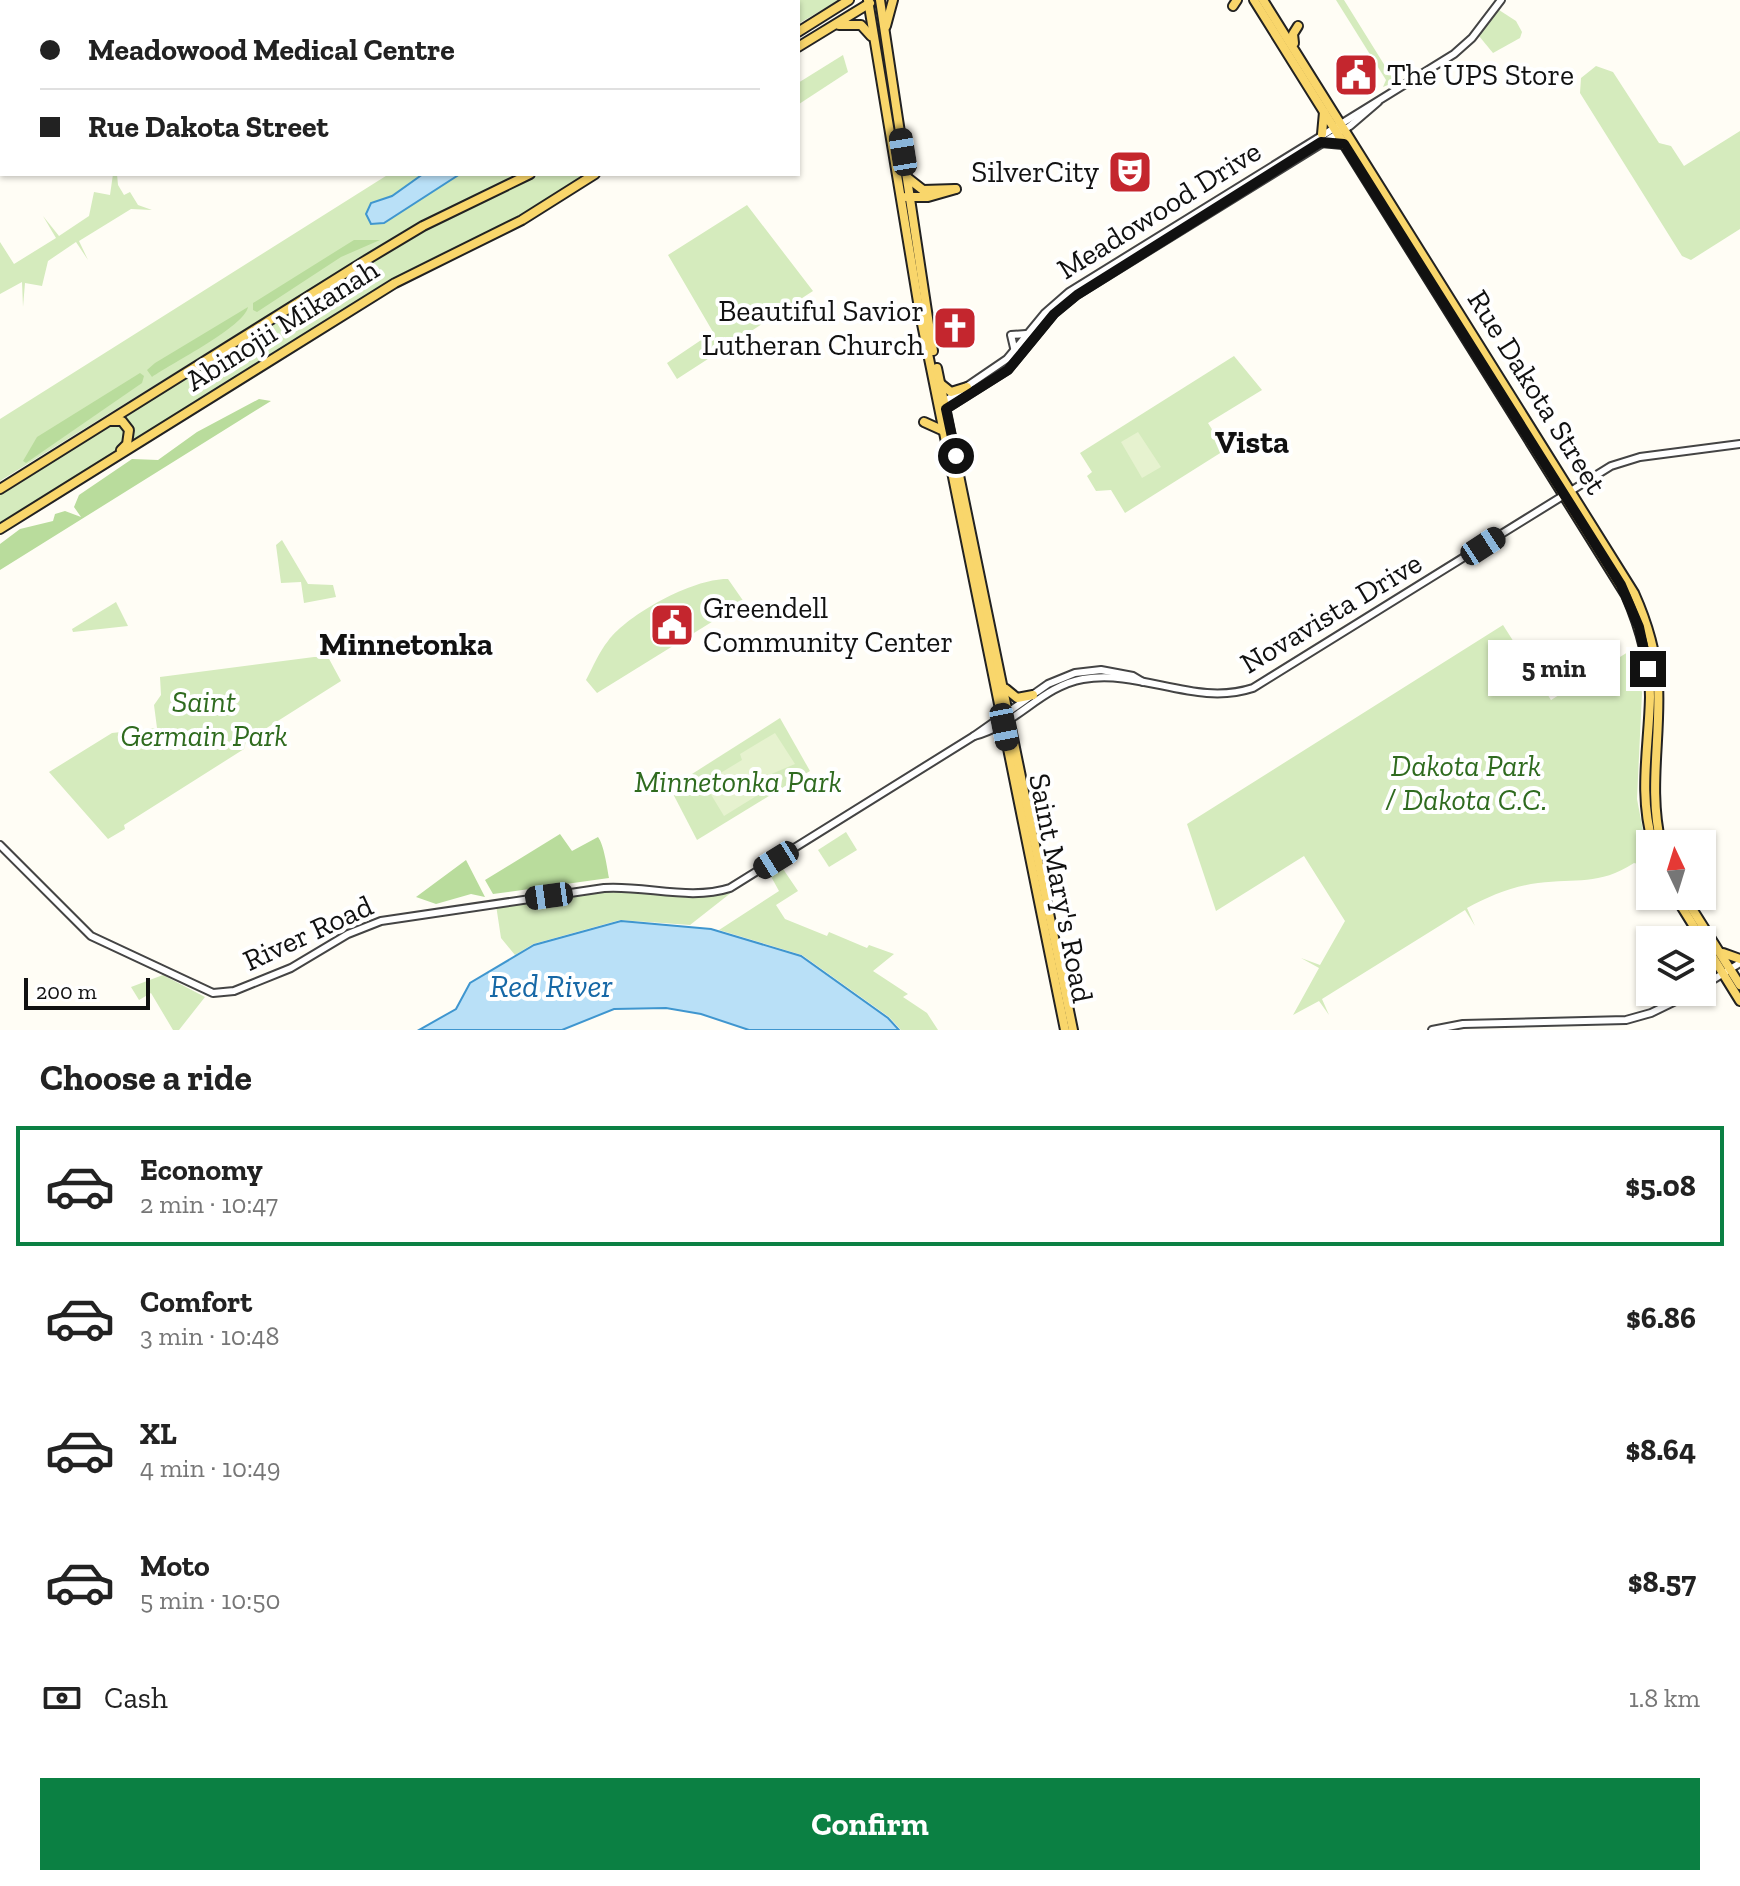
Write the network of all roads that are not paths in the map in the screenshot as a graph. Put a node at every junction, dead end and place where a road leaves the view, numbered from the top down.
1 (842, 0) edge
2 (849, 0) edge
3 (880, 0) edge
4 (893, 0) edge
5 (1254, 0) edge
6 (1263, 0) edge
7 (1501, 0) edge
8 (870, 1) edge
9 (835, 9) junction
10 (1279, 25) junction
11 (830, 27) junction
12 (800, 31) edge
13 (885, 32) junction
14 (876, 44) junction
15 (800, 46) edge
16 (1298, 55) junction
17 (1324, 112) junction
18 (1339, 128) junction
19 (1322, 138) junction
20 (1344, 144) junction
21 (906, 172) junction
22 (526, 176) edge
23 (592, 176) edge
24 (899, 191) junction
25 (910, 198) junction
26 (903, 212) junction
27 (913, 219) junction
28 (910, 228) junction
29 (1030, 332) junction
30 (1015, 352) junction
31 (940, 382) junction
32 (967, 387) junction
33 (942, 407) junction
34 (108, 421) junction
35 (924, 422) dead end
36 (944, 431) junction
37 (1740, 444) edge
38 (71, 485) junction
39 (0, 489) edge
40 (1567, 492) junction
41 (0, 529) edge
42 (1003, 682) junction
43 (1051, 688) junction
44 (1033, 695) junction
45 (1006, 717) junction
46 (1021, 792) junction
47 (1651, 830) edge
48 (1658, 830) edge
49 (0, 845) edge
50 (1030, 854) junction
51 (1039, 860) junction
52 (1716, 951) edge
53 (1716, 954) edge
54 (1740, 961) edge
55 (1727, 971) junction
56 (1716, 978) edge
57 (1740, 985) edge
58 (1740, 1001) edge
59 (1665, 1006) edge
60 (1594, 1026) edge
61 (1065, 1030) edge
62 (1073, 1030) edge
63 (1432, 1030) edge

1 - 9 main road
2 - 9 main road
3 - 13 main road, Saint Mary's Road
4 - 13 main road
5 - 17 main road, Rue Dakota Street
6 - 10 main road, Rue Dakota Street
7 - 18 street, Meadowood Drive
8 - 11 main road
8 - 14 main road, Saint Mary's Road
9 - 12 main road
10 - 16 main road, Rue Dakota Street
10 - 16 main road
11 - 14 main road
11 - 15 main road
13 - 21 main road, Saint Mary's Road
14 - 24 main road, Saint Mary's Road
16 - 18 main road, Rue Dakota Street
17 - 18 main road, Rue Dakota Street
17 - 19 main road
18 - 19 street, Meadowood Drive
18 - 20 main road, Rue Dakota Street
18 - 40 main road, Rue Dakota Street
19 - 20 main road
19 - 29 street, Meadowood Drive
19 - 33 street, Meadowood Drive
20 - 40 main road, Rue Dakota Street
21 - 25 main road, Saint Mary's Road
21 - 25 main road
22 - 34 main road, Abinojii Mikanah
23 - 38 main road, Abinojii Mikanah
24 - 25 main road
24 - 26 main road, Saint Mary's Road
25 - 27 main road, Saint Mary's Road
26 - 27 main road
26 - 28 main road, Saint Mary's Road
27 - 28 main road, Saint Mary's Road
28 - 31 main road, Saint Mary's Road
28 - 33 main road, Saint Mary's Road
29 - 30 street, Meadowood Drive
29 - 30 street
30 - 32 street, Meadowood Drive
31 - 32 main road
31 - 33 main road, Saint Mary's Road
32 - 33 street, Meadowood Drive
33 - 36 main road, Saint Mary's Road
33 - 42 main road, Saint Mary's Road
34 - 38 main road
34 - 39 main road, Abinojii Mikanah
35 - 36 main road
36 - 45 main road, Saint Mary's Road
37 - 40 street, Novavista Drive
38 - 41 main road, Abinojii Mikanah
40 - 43 street, Novavista Drive
40 - 47 main road, Rue Dakota Street
40 - 48 main road, Rue Dakota Street
42 - 44 main road
42 - 45 main road, Saint Mary's Road
43 - 44 street
43 - 45 street
44 - 45 street
45 - 46 main road, Saint Mary's Road
45 - 49 street, River Road
46 - 50 main road, Saint Mary's Road
46 - 51 main road, Saint Mary's Road
50 - 51 main road
50 - 61 main road, Saint Mary's Road
51 - 62 main road, Saint Mary's Road
52 - 54 main road
53 - 55 main road
54 - 55 street
55 - 56 street
55 - 57 main road
55 - 58 main road
59 - 60 street
60 - 63 street

